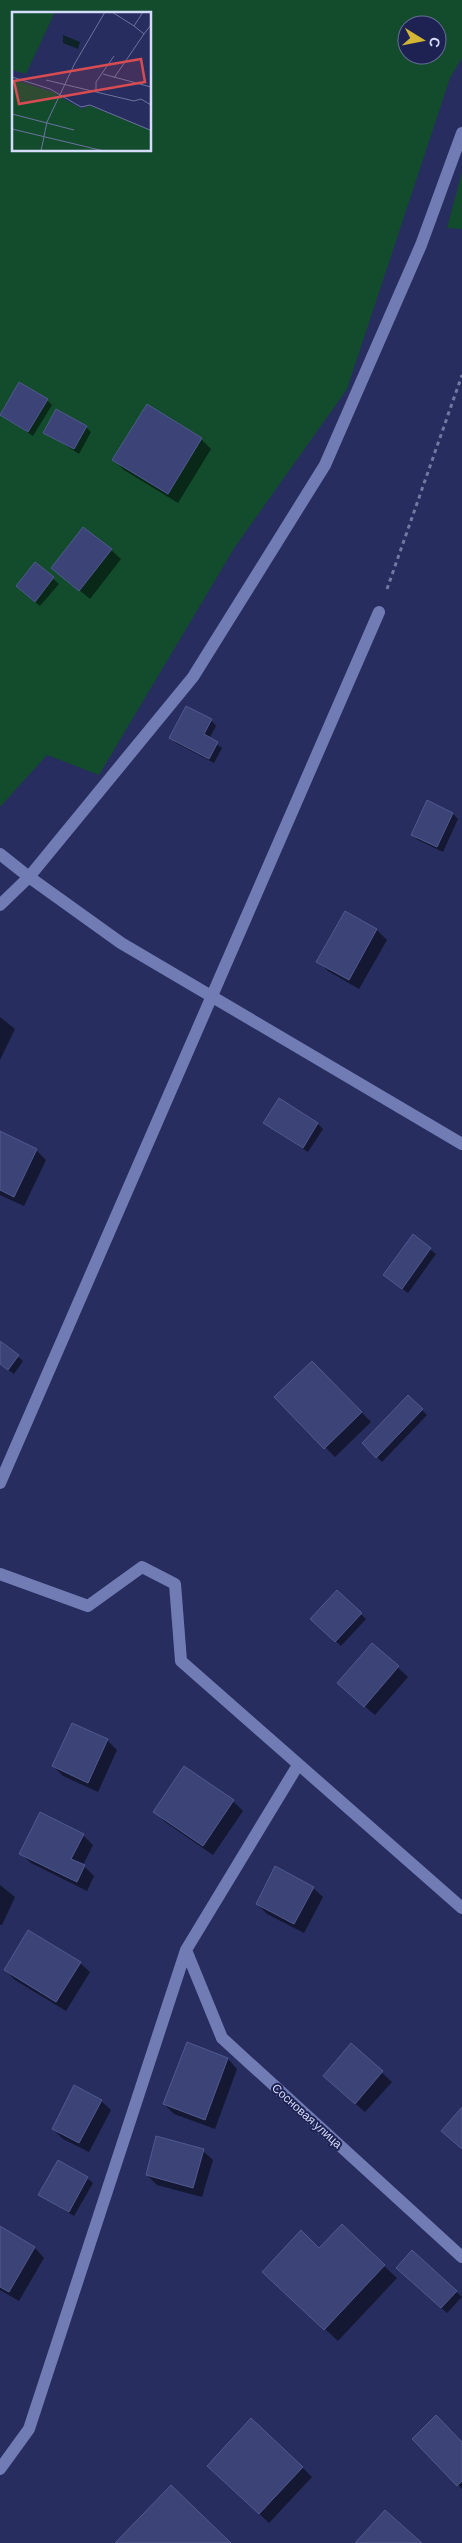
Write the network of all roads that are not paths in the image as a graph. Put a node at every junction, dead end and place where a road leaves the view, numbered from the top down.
1 (462, 133) edge
2 (379, 612) road end
3 (0, 854) edge
4 (29, 878) junction
5 (0, 905) edge
6 (212, 996) junction
7 (462, 1144) edge
8 (0, 1483) edge
9 (0, 1574) edge
10 (298, 1765) junction
11 (462, 1908) edge
12 (186, 1950) junction
13 (462, 2257) edge
14 (0, 2469) edge

1 - 4 street
2 - 6 street
3 - 4 street
4 - 5 street
4 - 6 street
6 - 7 street
6 - 8 street
9 - 10 street
10 - 11 street
10 - 12 street
12 - 13 street, Сосновая улица
12 - 14 street

